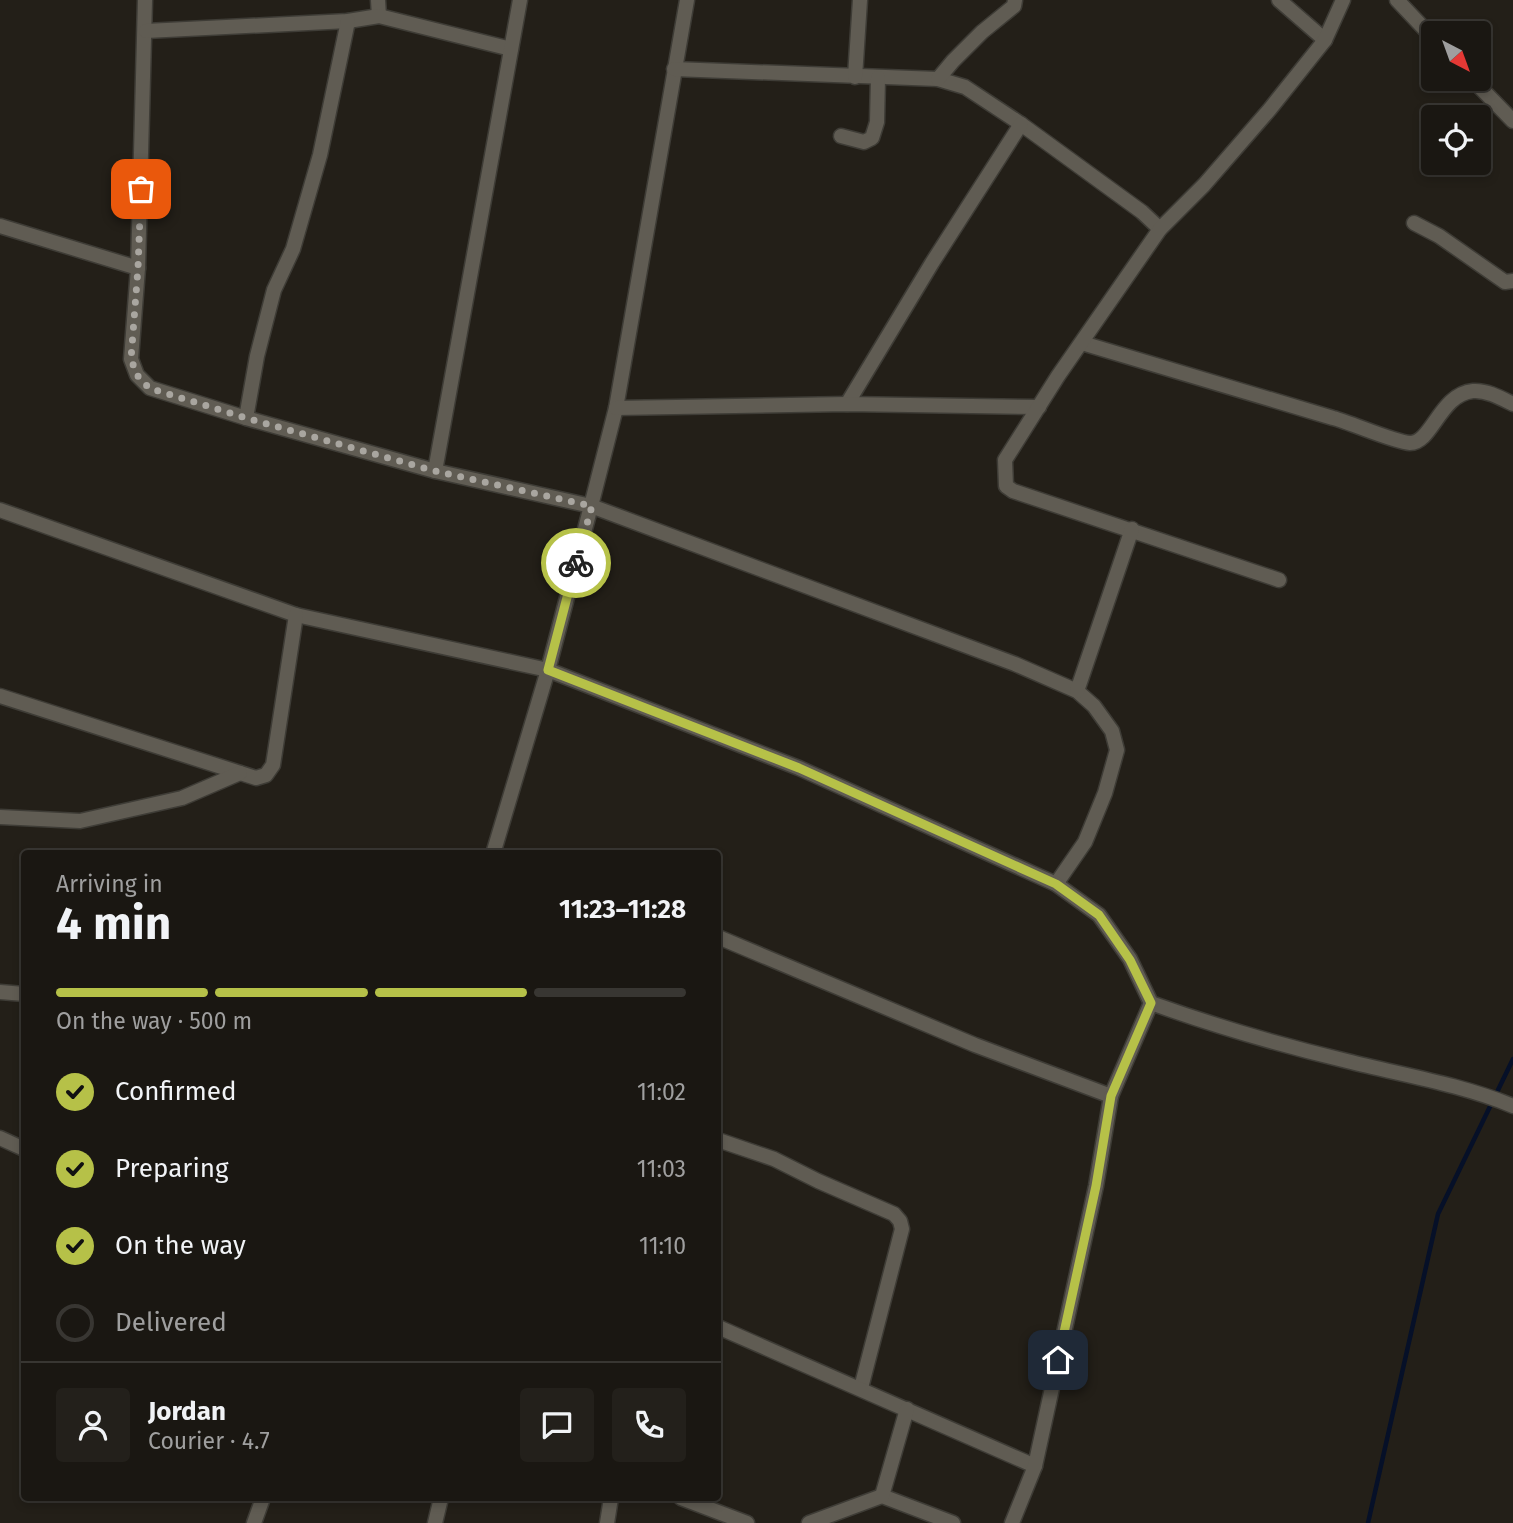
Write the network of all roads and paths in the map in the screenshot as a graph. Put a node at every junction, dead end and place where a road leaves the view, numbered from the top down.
1 (145, 0) edge
2 (379, 0) edge
3 (520, 0) edge
4 (687, 0) edge
5 (860, 0) edge
6 (1015, 0) edge
7 (1279, 0) edge
8 (1343, 0) edge
9 (1397, 0) edge
10 (379, 16) junction
11 (348, 21) junction
12 (1421, 25) edge
13 (146, 31) junction
14 (1325, 40) junction
15 (511, 49) junction
16 (674, 69) junction
17 (855, 77) junction
18 (878, 78) junction
19 (938, 79) junction
20 (1484, 91) edge
21 (1513, 121) edge
22 (1021, 124) junction
23 (841, 136) dead end
24 (1414, 223) dead end
25 (0, 226) edge
26 (1160, 229) junction
27 (138, 268) junction
28 (1513, 281) edge
29 (1082, 343) junction
30 (847, 404) junction
31 (1513, 404) edge
32 (1039, 407) junction
33 (615, 408) junction
34 (246, 418) junction
35 (435, 471) junction
36 (592, 506) junction
37 (0, 510) edge
38 (1132, 529) junction
39 (1279, 580) dead end
40 (296, 615) junction
41 (548, 670) junction
42 (1077, 691) junction
43 (0, 696) edge
44 (240, 773) junction
45 (0, 817) edge
46 (494, 850) edge
47 (1056, 884) junction
48 (721, 938) edge
49 (0, 992) edge
50 (21, 994) edge
51 (1151, 1003) junction
52 (1111, 1096) junction
53 (1513, 1106) edge
54 (0, 1138) edge
55 (721, 1141) edge
56 (21, 1148) edge
57 (721, 1328) edge
58 (861, 1388) junction
59 (907, 1409) junction
60 (1035, 1466) junction
61 (882, 1496) junction
62 (262, 1501) edge
63 (439, 1501) edge
64 (611, 1501) edge
65 (689, 1501) edge
66 (254, 1523) edge
67 (435, 1523) edge
68 (607, 1523) edge
69 (747, 1523) edge
70 (809, 1523) edge
71 (953, 1523) edge
72 (1012, 1523) edge

1 - 13 street
2 - 10 street
3 - 15 street
4 - 16 street
5 - 17 street
6 - 19 street
7 - 14 street
8 - 14 street
9 - 12 street
10 - 11 street
10 - 15 street
11 - 13 street
11 - 34 street
13 - 27 street
14 - 26 street
15 - 35 street
16 - 17 street
16 - 33 street
17 - 18 street
18 - 19 street
18 - 23 street
19 - 22 street
20 - 21 street
22 - 26 street
22 - 30 street
24 - 28 street
25 - 27 street
26 - 29 street
27 - 34 street
29 - 31 street
29 - 32 street
30 - 32 street
30 - 33 street
32 - 38 street
33 - 36 street
34 - 35 street
35 - 36 street
36 - 41 street
36 - 42 street
37 - 40 street
38 - 39 street
38 - 42 street
40 - 41 street
40 - 44 street
41 - 46 street
41 - 47 street
42 - 47 street
43 - 44 street
44 - 45 street
47 - 51 street
48 - 52 street
49 - 50 street
51 - 52 street
51 - 53 street
52 - 60 street
54 - 56 street
55 - 58 street
57 - 58 street
58 - 59 street
59 - 60 street
59 - 61 street
60 - 72 street
61 - 70 street
61 - 71 street
62 - 66 street
63 - 67 street
64 - 68 street
65 - 69 street

